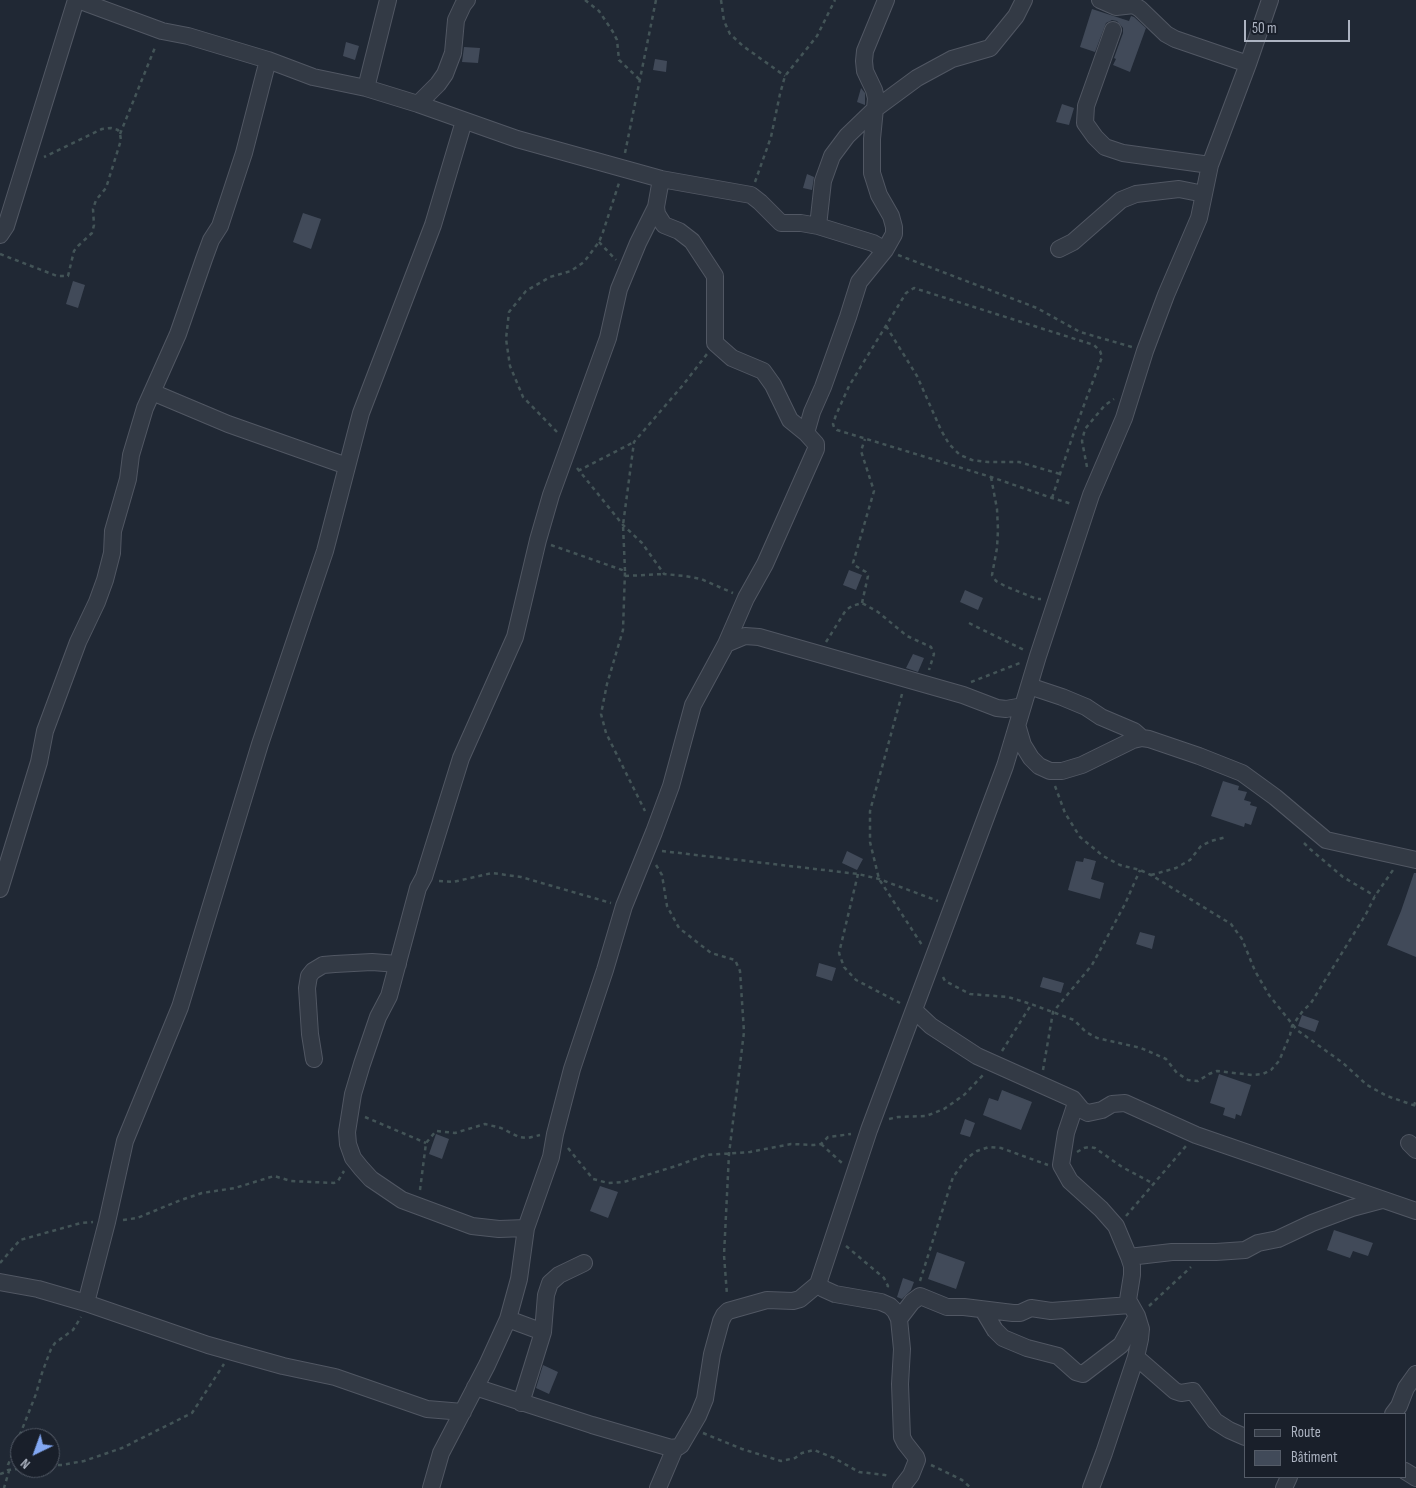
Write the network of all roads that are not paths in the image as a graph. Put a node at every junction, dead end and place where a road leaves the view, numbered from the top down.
1 (77, 0) edge
2 (388, 0) edge
3 (467, 0) edge
4 (1024, 0) edge
5 (1100, 0) edge
6 (1270, 0) edge
7 (1135, 3) edge
8 (881, 4) edge
9 (1113, 30) dead end
10 (268, 60) junction
11 (1248, 64) junction
12 (366, 88) junction
13 (418, 104) junction
14 (875, 109) junction
15 (464, 120) junction
16 (1210, 165) junction
17 (661, 178) junction
18 (1204, 194) junction
19 (656, 207) junction
20 (818, 226) junction
21 (0, 235) edge
22 (1059, 249) dead end
23 (885, 250) junction
24 (152, 392) junction
25 (806, 433) junction
26 (347, 466) junction
27 (738, 617) junction
28 (750, 635) junction
29 (726, 644) junction
30 (1028, 686) junction
31 (1023, 706) junction
32 (1018, 728) junction
33 (1142, 738) junction
34 (1410, 859) edge
35 (0, 889) edge
36 (398, 964) junction
37 (915, 1011) junction
38 (314, 1059) dead end
39 (1076, 1103) junction
40 (1382, 1200) junction
41 (1416, 1211) edge
42 (526, 1228) junction
43 (1129, 1258) junction
44 (584, 1263) dead end
45 (0, 1282) edge
46 (818, 1284) junction
47 (86, 1304) junction
48 (983, 1310) junction
49 (1134, 1311) junction
50 (508, 1319) junction
51 (899, 1319) junction
52 (543, 1332) junction
53 (1136, 1357) junction
54 (1416, 1374) edge
55 (476, 1387) junction
56 (520, 1402) junction
57 (463, 1412) junction
58 (1393, 1413) edge
59 (1244, 1437) edge
60 (675, 1448) junction
61 (897, 1485) edge
62 (431, 1488) edge
63 (658, 1488) edge
64 (1091, 1488) edge

1 - 10 street
1 - 21 street
2 - 12 street
3 - 13 street
4 - 14 street
5 - 7 street
6 - 11 street
7 - 11 street
8 - 14 street
9 - 16 street
10 - 12 street
10 - 24 street
11 - 16 street
12 - 13 street
13 - 15 street
14 - 20 street
14 - 23 street
15 - 17 street
15 - 26 street
16 - 18 street
17 - 19 street
17 - 20 street
18 - 22 street
18 - 30 street
19 - 25 street
19 - 36 street
20 - 23 street
23 - 25 street
24 - 26 street
24 - 35 street
25 - 27 street
26 - 47 street
27 - 28 street
27 - 29 street
28 - 29 street
28 - 31 street
29 - 42 street
30 - 31 street
30 - 33 street
31 - 32 street
32 - 33 street
32 - 37 street
33 - 34 street
36 - 38 street
36 - 42 street
37 - 39 street
37 - 46 street
39 - 40 street
39 - 43 street
40 - 41 street
40 - 43 street
42 - 50 street
43 - 49 street
44 - 52 street
45 - 47 street
46 - 51 street
46 - 60 street
47 - 57 street
48 - 49 street
48 - 49 street
48 - 51 street
49 - 53 street
50 - 52 street
50 - 55 street
51 - 61 street
52 - 56 street
53 - 59 street
53 - 64 street
54 - 58 street
55 - 56 street
55 - 57 street
56 - 60 street
57 - 62 street
60 - 63 street

